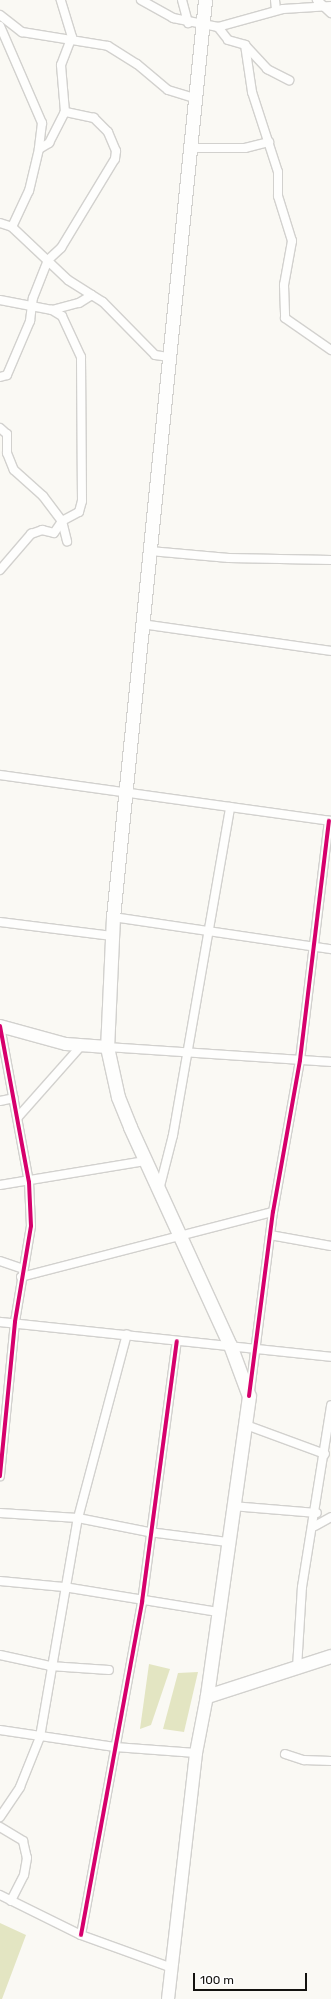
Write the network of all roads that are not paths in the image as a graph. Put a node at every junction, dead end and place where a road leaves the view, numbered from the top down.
1 (61, 0) edge
2 (141, 0) edge
3 (182, 0) edge
4 (205, 0) edge
5 (275, 0) edge
6 (317, 0) edge
7 (327, 6) edge
8 (276, 10) junction
9 (331, 13) edge
10 (0, 15) edge
11 (188, 23) junction
12 (0, 26) edge
13 (202, 26) junction
14 (218, 27) junction
15 (72, 37) junction
16 (245, 45) junction
17 (289, 80) dead end
18 (194, 98) junction
19 (65, 112) junction
20 (269, 142) junction
21 (188, 148) junction
22 (39, 149) junction
23 (0, 223) edge
24 (12, 227) junction
25 (48, 260) junction
26 (92, 295) junction
27 (0, 300) edge
28 (32, 305) junction
29 (52, 310) junction
30 (331, 350) edge
31 (170, 357) junction
32 (0, 377) edge
33 (0, 428) edge
34 (62, 521) junction
35 (68, 541) dead end
36 (150, 552) junction
37 (331, 560) edge
38 (0, 570) edge
39 (142, 624) junction
40 (331, 651) edge
41 (0, 775) edge
42 (127, 791) junction
43 (230, 807) junction
44 (330, 821) edge
45 (113, 917) junction
46 (0, 922) edge
47 (208, 932) junction
48 (112, 936) junction
49 (312, 947) junction
50 (331, 949) edge
51 (0, 1026) edge
52 (82, 1046) junction
53 (107, 1047) junction
54 (188, 1050) junction
55 (300, 1060) junction
56 (331, 1062) edge
57 (14, 1098) junction
58 (0, 1101) edge
59 (18, 1117) junction
60 (145, 1161) junction
61 (29, 1182) junction
62 (0, 1185) edge
63 (158, 1193) junction
64 (273, 1212) junction
65 (270, 1236) junction
66 (179, 1237) junction
67 (331, 1246) edge
68 (0, 1262) edge
69 (22, 1273) junction
70 (0, 1322) edge
71 (15, 1322) junction
72 (127, 1334) junction
73 (177, 1341) junction
74 (230, 1345) junction
75 (253, 1350) junction
76 (331, 1357) edge
77 (249, 1396) junction
78 (331, 1405) edge
79 (246, 1424) junction
80 (325, 1454) junction
81 (0, 1476) edge
82 (232, 1506) junction
83 (0, 1513) edge
84 (316, 1513) junction
85 (331, 1517) edge
86 (78, 1518) junction
87 (315, 1526) junction
88 (149, 1532) junction
89 (227, 1542) junction
90 (0, 1581) edge
91 (64, 1587) junction
92 (142, 1602) junction
93 (218, 1612) junction
94 (0, 1655) edge
95 (331, 1656) edge
96 (50, 1666) junction
97 (297, 1668) junction
98 (109, 1670) dead end
99 (207, 1696) junction
100 (0, 1730) edge
101 (40, 1736) junction
102 (115, 1747) junction
103 (196, 1753) junction
104 (285, 1754) dead end
105 (331, 1761) edge
106 (0, 1817) edge
107 (0, 1827) edge
108 (0, 1895) edge
109 (11, 1900) junction
110 (82, 1935) junction
111 (172, 1968) junction
112 (168, 1999) edge

1 - 15 street
2 - 11 street
3 - 11 street
4 - 13 main road
5 - 8 street
6 - 7 street
7 - 8 street
7 - 9 street
8 - 14 street
10 - 15 street
11 - 13 street
12 - 22 street
13 - 14 street
13 - 18 main road
14 - 16 street
15 - 18 street
15 - 19 street
16 - 17 street
16 - 20 street
18 - 21 main road
19 - 22 street
19 - 25 street
20 - 21 street
20 - 30 street
21 - 31 main road
22 - 24 street
23 - 24 street
24 - 25 street
25 - 26 street
25 - 28 street
26 - 29 street
26 - 31 street
27 - 28 street
28 - 29 street
28 - 32 street
29 - 34 street
31 - 36 main road
33 - 34 street
34 - 35 street
34 - 38 street
36 - 37 street
36 - 39 main road
39 - 40 street
39 - 42 main road
41 - 42 street
42 - 43 street
42 - 45 main road
43 - 44 street
43 - 47 street
44 - 49 street
45 - 47 street
45 - 48 main road
46 - 48 street
47 - 49 street
47 - 54 street
48 - 53 main road
49 - 50 street
49 - 55 street
51 - 52 street
51 - 57 street
52 - 53 street
52 - 59 street
53 - 54 street
53 - 60 main road
54 - 55 street
54 - 63 street
55 - 56 street
55 - 64 street
57 - 58 street
57 - 59 street
59 - 61 street
60 - 61 street
60 - 63 main road
61 - 62 street
61 - 69 street
63 - 66 main road
64 - 65 street
64 - 66 street
65 - 67 street
65 - 75 street
66 - 69 street
66 - 74 main road
68 - 69 street
69 - 71 street
70 - 71 street
71 - 72 street
71 - 81 street
72 - 73 street
72 - 86 street
73 - 74 street
73 - 88 street
74 - 75 street
74 - 77 main road
75 - 76 street
75 - 77 street
77 - 79 main road
78 - 80 street
79 - 80 street
79 - 82 main road
80 - 84 street
82 - 84 street
82 - 89 main road
83 - 86 street
84 - 87 street
85 - 87 street
86 - 88 street
86 - 91 street
87 - 97 street
88 - 89 street
88 - 92 street
89 - 93 main road
90 - 91 street
91 - 92 street
91 - 96 street
92 - 93 street
92 - 102 street
93 - 99 main road
94 - 96 street
95 - 97 main road
96 - 98 street
96 - 101 street
97 - 99 main road
99 - 103 street
100 - 101 street
101 - 102 street
101 - 106 street
102 - 103 street
102 - 110 street
103 - 111 street
104 - 105 street
107 - 109 street
108 - 109 street
109 - 110 street
110 - 111 street
111 - 112 street

